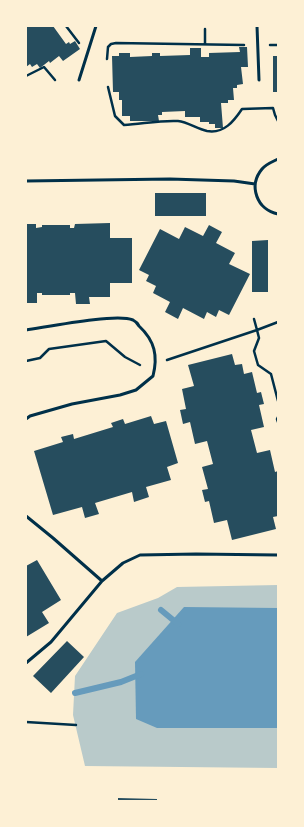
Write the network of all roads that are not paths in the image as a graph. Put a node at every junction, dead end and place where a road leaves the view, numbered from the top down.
1 (96, 26) edge
2 (257, 26) edge
3 (79, 80) dead end
4 (259, 80) dead end
5 (278, 159) edge
6 (26, 181) edge
7 (255, 184) junction
8 (278, 214) edge
9 (26, 330) edge
10 (26, 419) edge
11 (26, 516) edge
12 (278, 555) edge
13 (102, 581) junction
14 (26, 663) edge

1 - 3 lane
2 - 4 lane
5 - 7 lane
6 - 7 lane
7 - 8 lane
9 - 10 lane
11 - 13 lane
12 - 13 lane
13 - 14 lane

